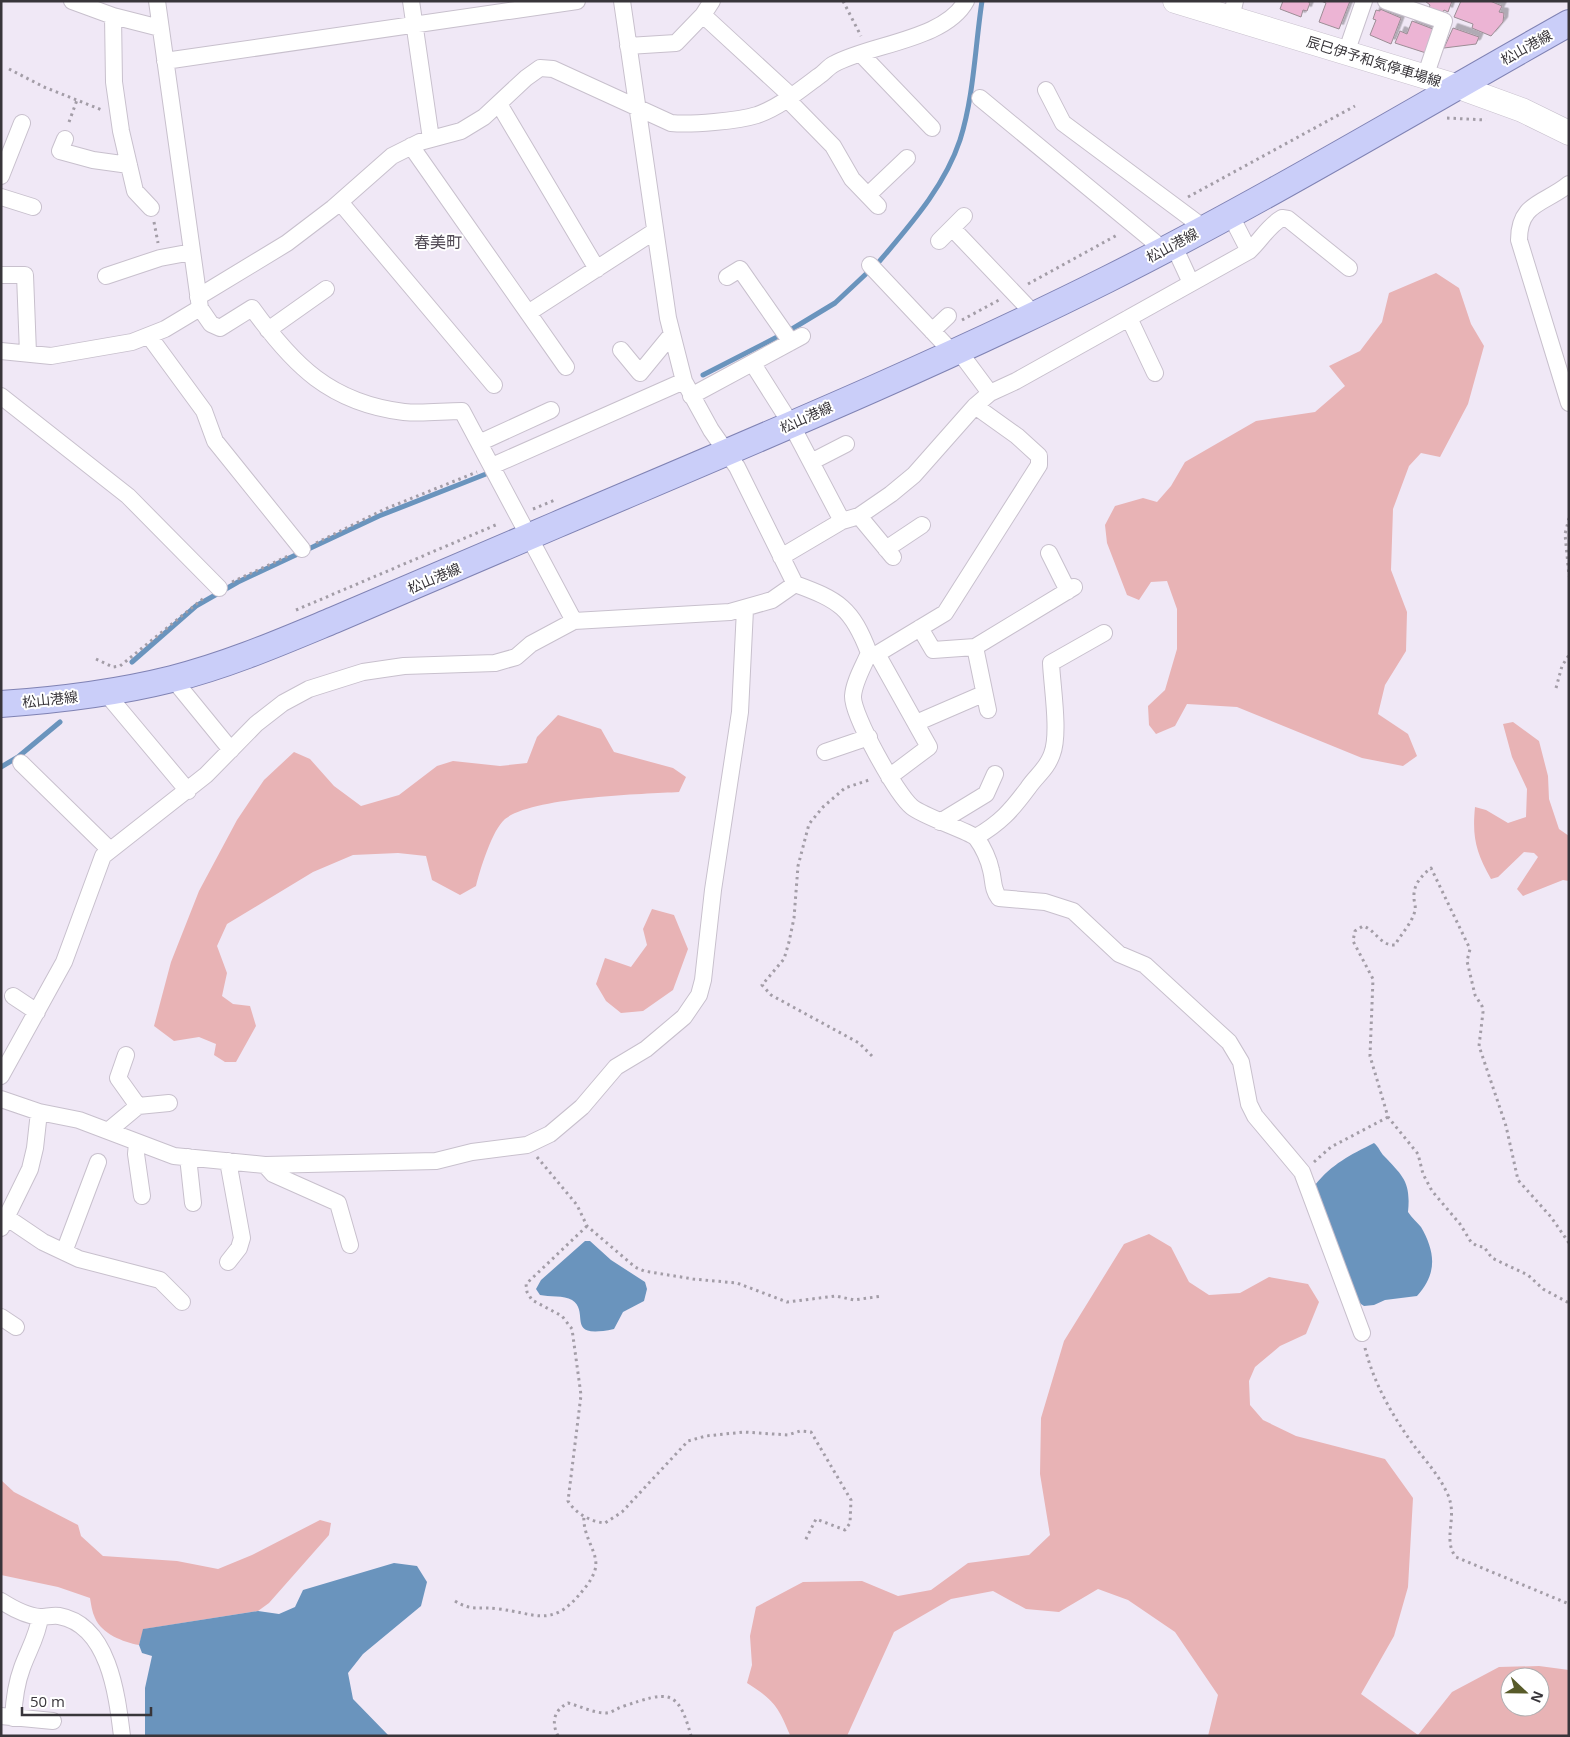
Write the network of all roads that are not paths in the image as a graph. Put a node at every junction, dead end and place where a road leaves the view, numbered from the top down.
1 (72, 1) edge
2 (156, 1) edge
3 (412, 1) edge
4 (577, 1) edge
5 (622, 1) edge
6 (712, 1) edge
7 (966, 1) edge
8 (1174, 1) edge
9 (1364, 1) edge
10 (1386, 1) edge
11 (1233, 10) edge
12 (703, 15) junction
13 (113, 16) junction
14 (1569, 23) edge
15 (415, 24) junction
16 (160, 28) junction
17 (628, 46) junction
18 (865, 53) junction
19 (1346, 53) junction
20 (165, 61) junction
21 (1425, 77) junction
22 (1456, 86) junction
23 (1046, 90) dead end
24 (789, 97) junction
25 (980, 98) dead end
26 (499, 104) junction
27 (637, 109) junction
28 (22, 123) dead end
29 (926, 129) dead end
30 (1569, 133) edge
31 (65, 139) dead end
32 (431, 139) junction
33 (411, 146) junction
34 (907, 158) dead end
35 (128, 165) junction
36 (3, 166) edge
37 (1569, 184) edge
38 (1, 197) edge
39 (340, 202) junction
40 (33, 207) dead end
41 (151, 208) road end
42 (1230, 214) junction
43 (964, 216) dead end
44 (952, 228) junction
45 (1204, 228) junction
46 (655, 231) junction
47 (939, 240) dead end
48 (1168, 247) junction
49 (1249, 251) junction
50 (192, 252) junction
51 (870, 265) dead end
52 (597, 268) junction
53 (1349, 268) dead end
54 (1, 275) edge
55 (106, 276) dead end
56 (727, 277) dead end
57 (1191, 283) junction
58 (326, 289) dead end
59 (199, 302) junction
60 (528, 313) junction
61 (1035, 315) junction
62 (948, 316) dead end
63 (1129, 318) junction
64 (268, 330) junction
65 (932, 331) junction
66 (672, 334) junction
67 (149, 336) junction
68 (621, 350) dead end
69 (1, 351) edge
70 (956, 352) junction
71 (28, 353) junction
72 (753, 364) junction
73 (566, 367) dead end
74 (1155, 373) dead end
75 (684, 381) junction
76 (494, 385) dead end
77 (990, 393) junction
78 (1, 396) edge
79 (691, 396) junction
80 (1569, 403) edge
81 (975, 406) junction
82 (551, 410) dead end
83 (791, 424) junction
84 (479, 443) junction
85 (846, 444) dead end
86 (726, 452) junction
87 (811, 462) junction
88 (492, 466) junction
89 (859, 516) junction
90 (842, 521) junction
91 (922, 525) dead end
92 (530, 536) junction
93 (302, 549) road end
94 (1049, 553) dead end
95 (781, 557) junction
96 (795, 584) junction
97 (218, 588) road end
98 (745, 609) junction
99 (574, 620) junction
100 (920, 628) junction
101 (1104, 633) dead end
102 (975, 647) junction
103 (873, 654) junction
104 (173, 679) junction
105 (109, 683) junction
106 (983, 694) junction
107 (1, 704) edge
108 (988, 710) dead end
109 (916, 724) junction
110 (869, 737) junction
111 (230, 750) junction
112 (825, 752) dead end
113 (21, 763) dead end
114 (995, 774) dead end
115 (889, 777) junction
116 (188, 791) junction
117 (940, 822) junction
118 (976, 837) junction
119 (109, 849) junction
120 (13, 996) dead end
121 (37, 1012) junction
122 (126, 1055) dead end
123 (1, 1076) edge
124 (1, 1099) edge
125 (169, 1103) dead end
126 (138, 1106) junction
127 (39, 1112) junction
128 (108, 1131) junction
129 (137, 1143) junction
130 (188, 1157) junction
131 (228, 1161) junction
132 (98, 1162) dead end
133 (265, 1165) junction
134 (142, 1196) dead end
135 (193, 1203) dead end
136 (2, 1225) edge
137 (350, 1246) dead end
138 (64, 1252) junction
139 (228, 1262) dead end
140 (182, 1302) dead end
141 (1, 1317) edge
142 (16, 1327) dead end
143 (1362, 1333) road end
144 (1, 1601) edge
145 (40, 1617) junction
146 (7, 1717) edge
147 (43, 1726) edge
148 (122, 1736) edge

1 - 13 street
2 - 16 street
3 - 15 street
4 - 15 street
5 - 17 street
6 - 12 street
7 - 18 street
8 - 11 main road, 辰巳伊予和気停車場線
9 - 19 street
10 - 21 street
11 - 19 main road, 辰巳伊予和気停車場線
12 - 17 street
12 - 24 street
13 - 16 street
13 - 35 street
14 - 22 main road, 松山港線
15 - 20 street
15 - 32 street
16 - 20 street
17 - 27 street
18 - 24 street
18 - 29 street
19 - 21 main road, 辰巳伊予和気停車場線
20 - 50 street
21 - 22 main road, 辰巳伊予和気停車場線
22 - 30 main road, 辰巳伊予和気停車場線
22 - 42 main road, 松山港線
23 - 45 street
24 - 27 street
24 - 34 street
25 - 48 street
26 - 27 street
26 - 32 street
26 - 52 street
27 - 46 street
28 - 36 street
31 - 35 street
32 - 33 street
33 - 39 street
33 - 60 street
35 - 41 street
37 - 80 street
38 - 40 street
39 - 59 street
39 - 76 street
42 - 45 main road, 松山港線
42 - 49 street
43 - 44 street
44 - 47 street
44 - 61 street
45 - 48 main road, 松山港線
46 - 52 street
46 - 66 street
48 - 57 street
48 - 61 main road, 松山港線
49 - 53 street
49 - 57 street
50 - 55 street
50 - 59 street
51 - 65 street
52 - 60 street
54 - 71 street
56 - 72 street
57 - 63 street
58 - 64 street
59 - 64 street
59 - 67 street
60 - 73 street
61 - 70 main road, 松山港線
62 - 65 street
63 - 74 street
63 - 77 street
64 - 84 street
65 - 70 street
66 - 68 street
66 - 75 street
67 - 71 street
67 - 93 street
69 - 71 street
70 - 77 street
70 - 83 main road, 松山港線
72 - 79 street
72 - 83 street
75 - 79 street
75 - 88 street
77 - 81 street
78 - 97 street
79 - 86 street
81 - 89 street
81 - 100 street
82 - 84 street
83 - 86 main road, 松山港線
83 - 87 street
84 - 88 street
85 - 87 street
86 - 92 main road, 松山港線
86 - 95 street
87 - 90 street
88 - 92 street
89 - 90 street
89 - 91 street
90 - 95 street
92 - 99 street
92 - 104 main road, 松山港線
94 - 102 street
95 - 96 street
96 - 98 street
96 - 103 street
98 - 99 street
98 - 133 street
99 - 111 street
100 - 102 street
100 - 103 street
101 - 118 street
102 - 106 street
103 - 109 street
103 - 110 street
104 - 105 main road, 松山港線
104 - 111 street
105 - 107 main road, 松山港線
105 - 116 street
106 - 108 street
106 - 109 street
109 - 115 street
110 - 112 street
110 - 115 street
111 - 116 street
113 - 119 street
114 - 117 street
115 - 117 street
116 - 119 street
117 - 118 street
118 - 143 street
119 - 121 street
120 - 121 street
121 - 123 street
122 - 126 street
124 - 127 street
125 - 126 street
126 - 128 street
127 - 128 street
127 - 136 street
128 - 129 street
129 - 130 street
129 - 134 street
130 - 131 street
130 - 135 street
131 - 133 street
131 - 139 street
132 - 138 street
133 - 137 street
136 - 138 street
138 - 140 street
141 - 142 street
144 - 145 street
145 - 146 street
145 - 148 street
146 - 147 street

